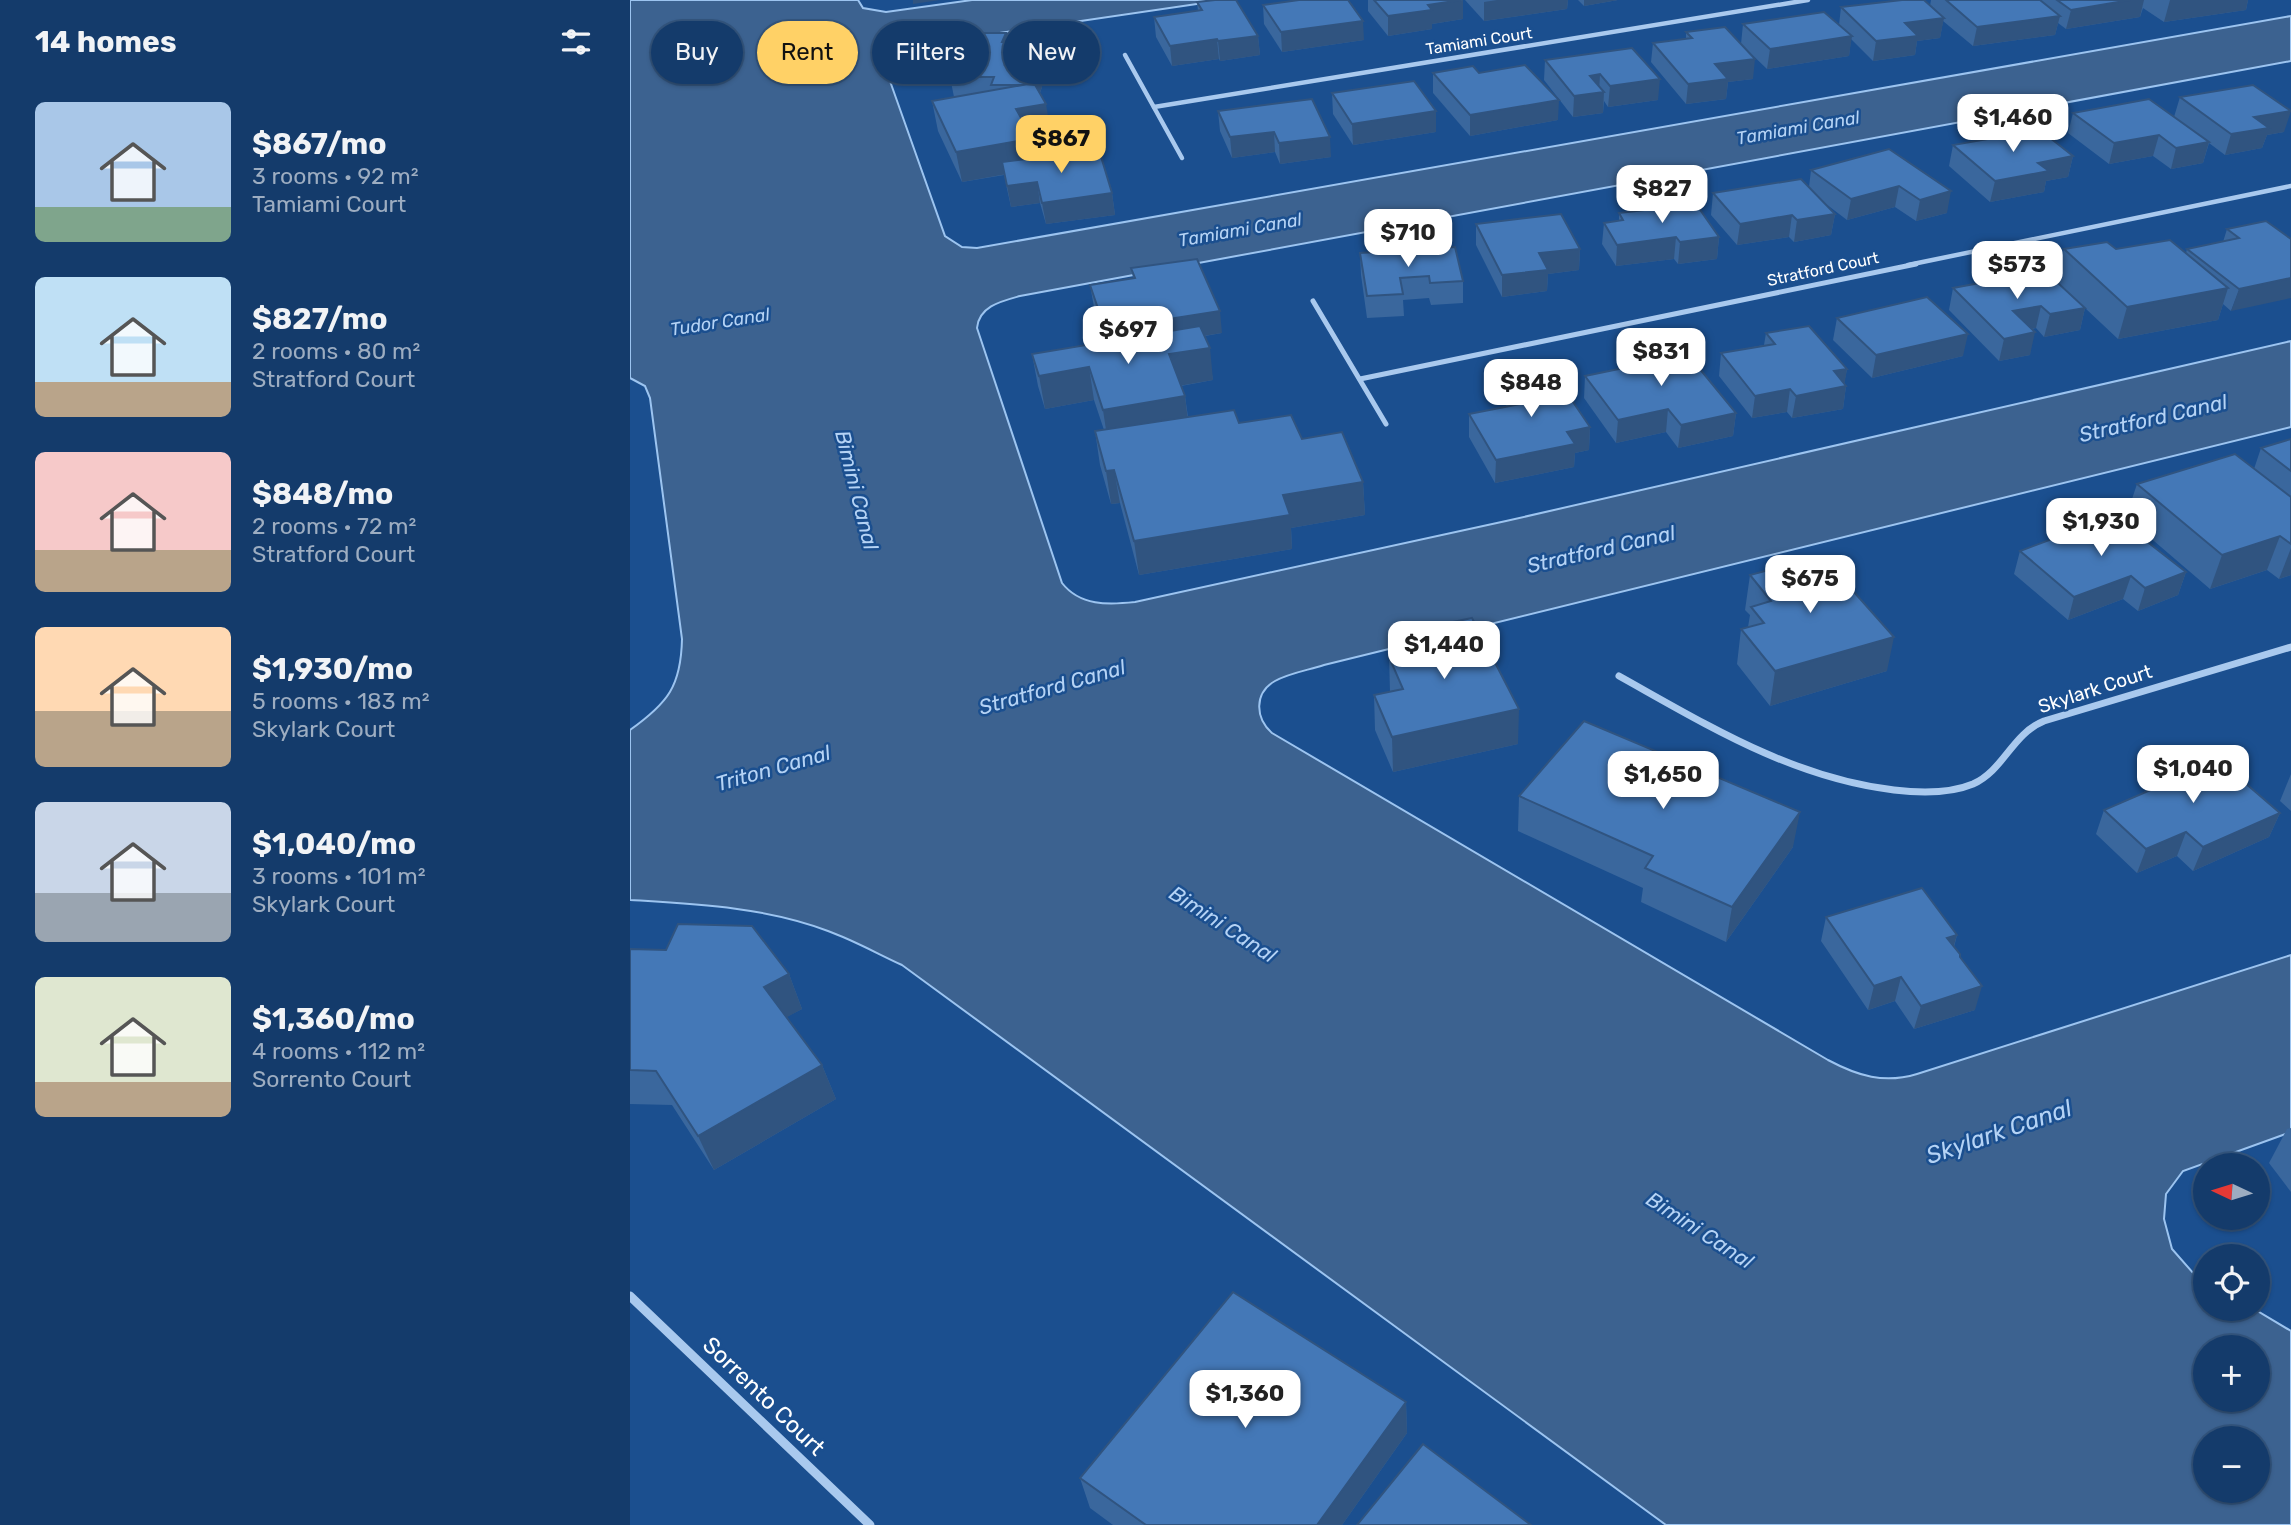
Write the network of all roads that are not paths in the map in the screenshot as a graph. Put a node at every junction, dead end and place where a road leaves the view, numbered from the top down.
1 (1808, 0) edge
2 (1125, 55) dead end
3 (1154, 107) junction
4 (1182, 158) dead end
5 (2291, 186) edge
6 (1313, 301) dead end
7 (1360, 379) junction
8 (1386, 424) dead end
9 (2291, 647) edge
10 (1619, 676) dead end
11 (630, 1296) edge
12 (870, 1525) edge

1 - 3 street, Tamiami Court
2 - 3 street
3 - 4 street
5 - 7 street, Stratford Court
6 - 7 street
7 - 8 street
9 - 10 street, Skylark Court
11 - 12 street, Sorrento Court

